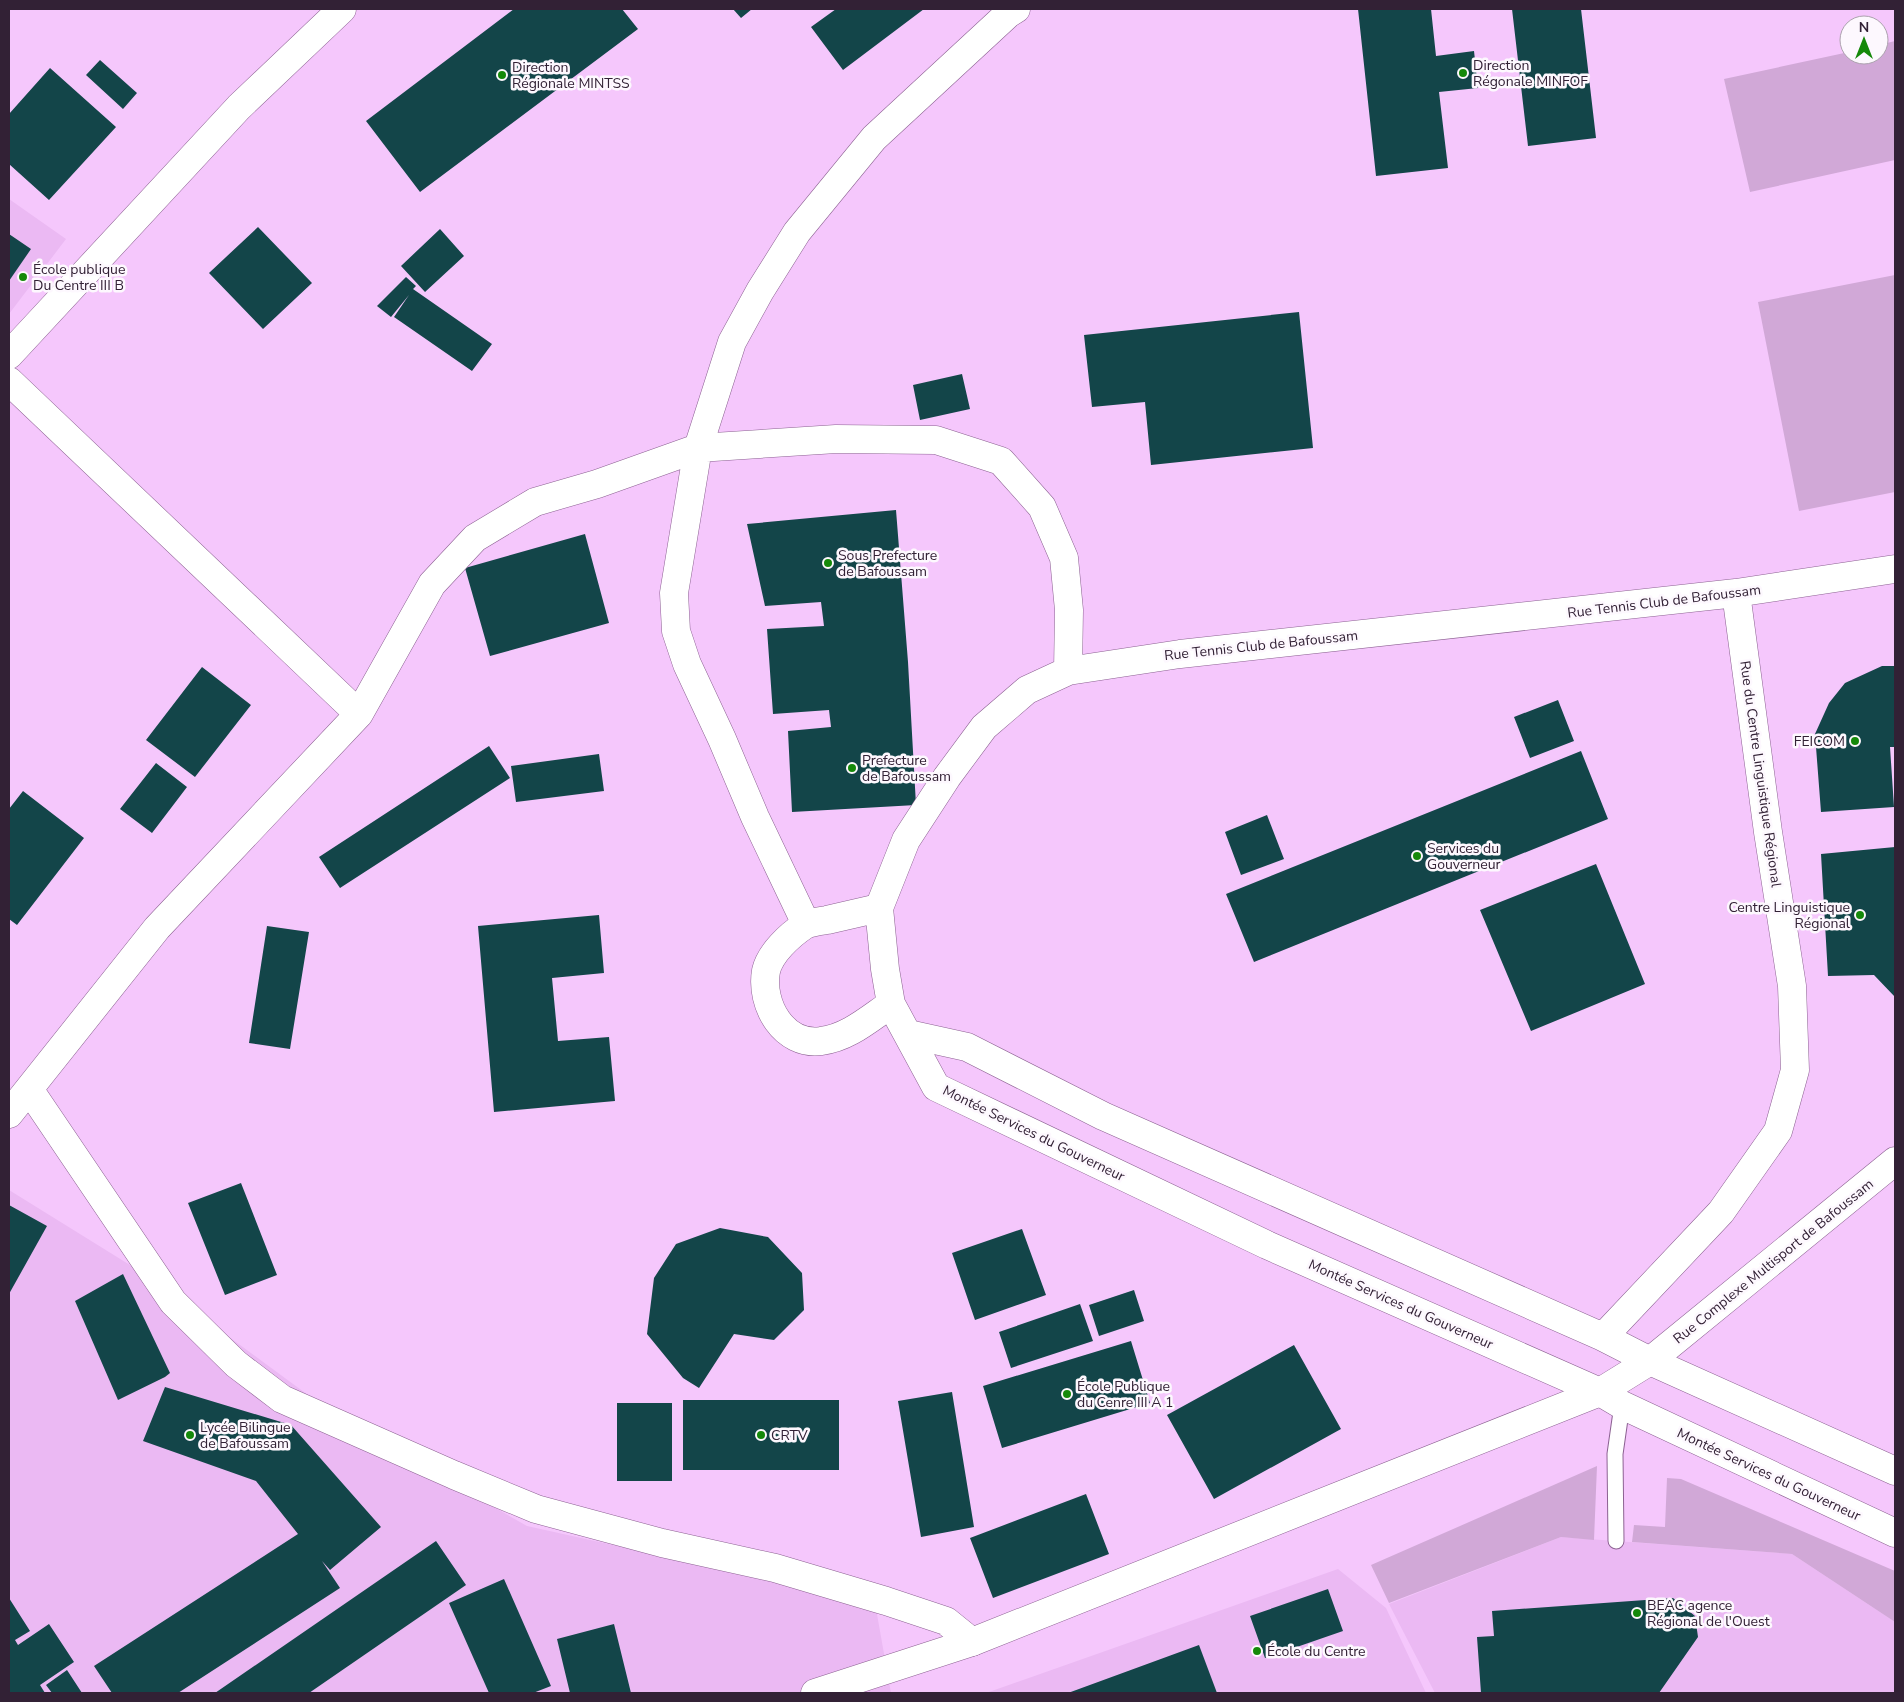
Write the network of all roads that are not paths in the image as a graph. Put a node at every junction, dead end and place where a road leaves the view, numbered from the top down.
1 (342, 9) edge
2 (1016, 9) edge
3 (9, 356) edge
4 (9, 381) edge
5 (698, 448) junction
6 (1895, 569) edge
7 (1736, 594) junction
8 (1068, 671) junction
9 (359, 714) junction
10 (879, 908) junction
11 (806, 924) junction
12 (891, 1004) junction
13 (908, 1034) junction
14 (29, 1089) junction
15 (9, 1114) edge
16 (1895, 1161) edge
17 (1603, 1338) junction
18 (1650, 1361) junction
19 (1611, 1398) junction
20 (1895, 1471) edge
21 (1895, 1533) edge
22 (1616, 1541) dead end
23 (972, 1642) junction
24 (815, 1693) edge

1 - 3 street
2 - 5 street
4 - 9 street
5 - 8 street
5 - 9 street
5 - 11 street
6 - 7 street, Rue Tennis Club de Bafoussam
7 - 8 street, Rue Tennis Club de Bafoussam
7 - 17 street, Rue du Centre Linguistique Régional
8 - 10 street, Rue Tennis Club de Bafoussam
9 - 14 street
10 - 11 street
10 - 12 street, Rue Tennis Club de Bafoussam
11 - 12 street
12 - 13 street, Rue Tennis Club de Bafoussam
13 - 17 street
13 - 19 street, Montée Services du Gouverneur
14 - 15 street
14 - 23 street
16 - 18 street, Rue Complexe Multisport de Bafoussam
17 - 18 street
18 - 19 street, Rue Complexe Multisport de Bafoussam
18 - 20 street
19 - 21 street, Montée Services du Gouverneur
19 - 22 lane
19 - 23 street, Rue Complexe Multisport de Bafoussam
23 - 24 street, Rue Complexe Multisport de Bafoussam

